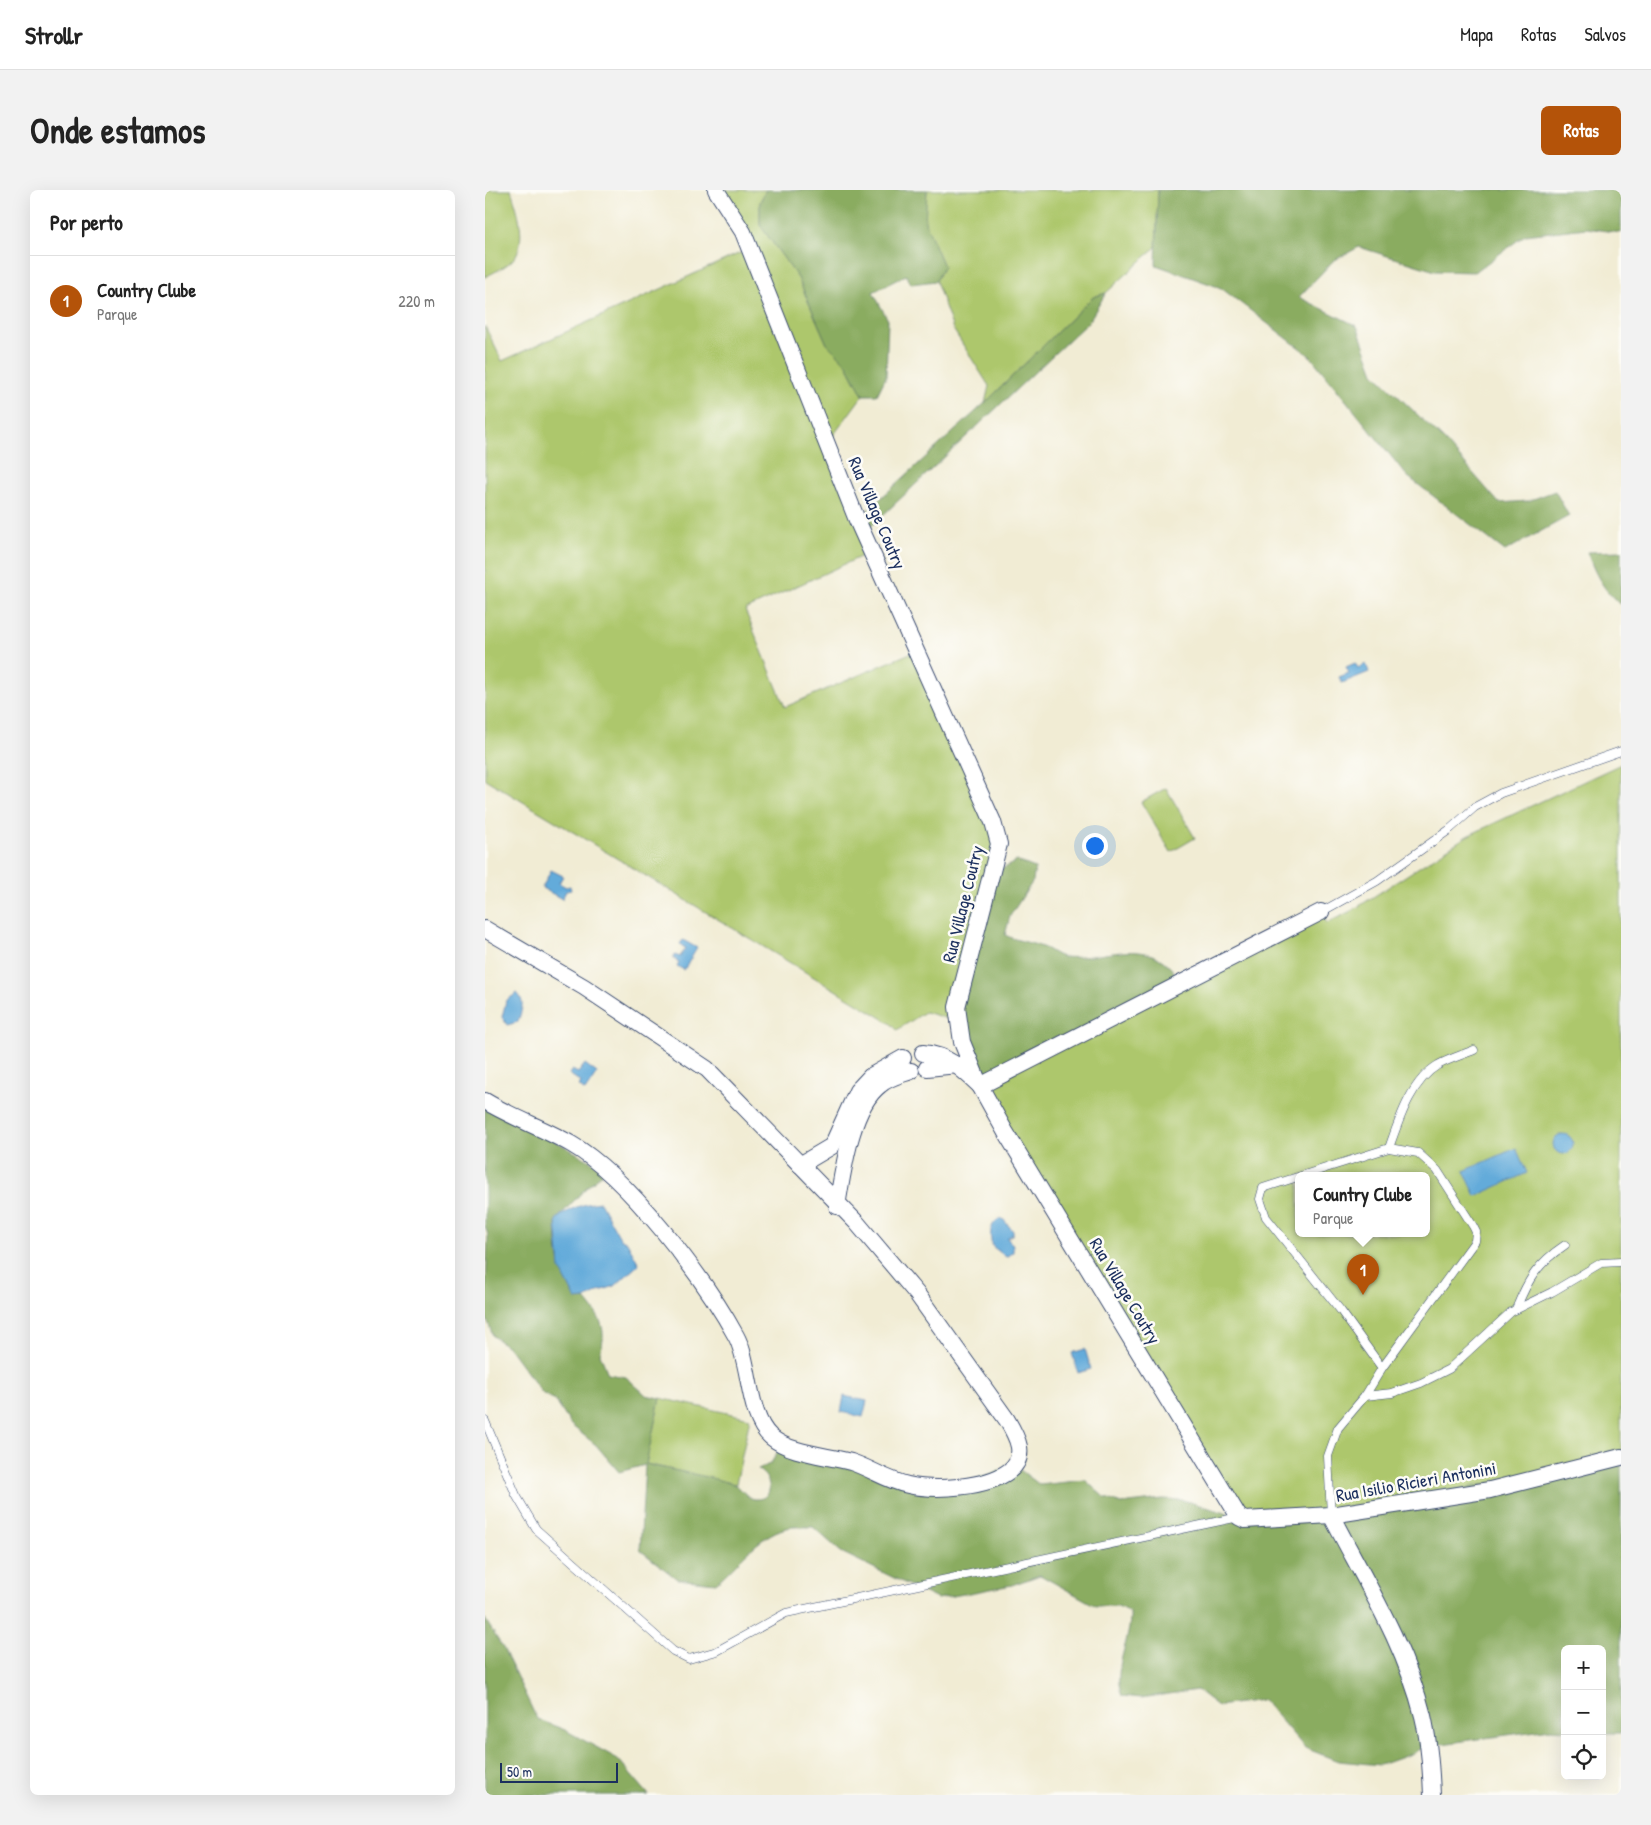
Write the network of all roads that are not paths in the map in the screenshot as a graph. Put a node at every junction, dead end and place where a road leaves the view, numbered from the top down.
1 (716, 190) edge
2 (1621, 752) edge
3 (1321, 912) joint
4 (485, 929) edge
5 (1474, 1050) dead end
6 (916, 1063) junction
7 (980, 1086) junction
8 (485, 1101) edge
9 (1389, 1148) junction
10 (800, 1165) junction
11 (1313, 1172) edge
12 (1295, 1178) edge
13 (837, 1206) junction
14 (1565, 1245) dead end
15 (1621, 1262) edge
16 (1517, 1309) junction
17 (1382, 1368) junction
18 (1365, 1396) junction
19 (485, 1421) edge
20 (1621, 1457) edge
21 (1331, 1516) junction
22 (1239, 1517) junction
23 (1432, 1795) edge

1 - 7 street, Rua Village Coutry
2 - 3 lane
3 - 7 street
4 - 10 street
5 - 9 lane
6 - 7 street
6 - 10 street
6 - 13 street
7 - 22 street, Rua Village Coutry
8 - 13 street
9 - 11 lane
9 - 17 lane
10 - 13 street
12 - 17 lane
14 - 16 lane
15 - 16 lane
16 - 18 lane
17 - 18 lane
18 - 21 lane
19 - 22 lane
20 - 21 street, Rua Isilio Ricieri Antonini
21 - 22 street
21 - 23 street, Rua Isilio Ricieri Antonini

